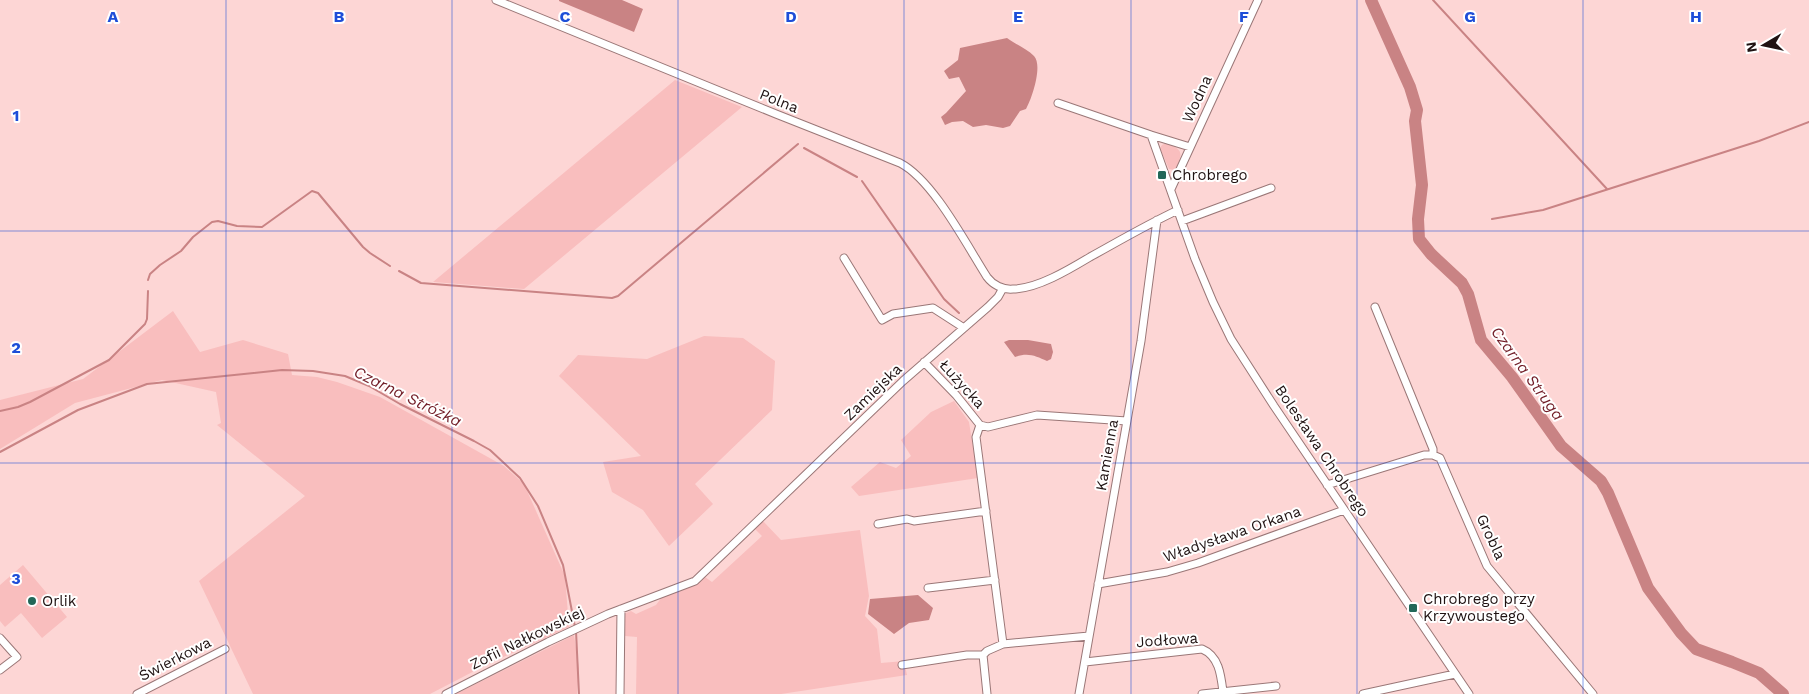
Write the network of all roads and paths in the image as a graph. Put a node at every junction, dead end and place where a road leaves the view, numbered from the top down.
1 (496, 0) edge
2 (1258, 0) edge
3 (1058, 103) dead end
4 (1151, 135) junction
5 (1190, 148) junction
6 (1271, 188) dead end
7 (1170, 189) junction
8 (1178, 210) junction
9 (1157, 220) junction
10 (1182, 221) junction
11 (844, 258) dead end
12 (1003, 288) junction
13 (1375, 307) dead end
14 (964, 328) junction
15 (924, 362) junction
16 (1127, 421) junction
17 (980, 425) junction
18 (1433, 455) junction
19 (1327, 485) junction
20 (1344, 510) junction
21 (986, 511) junction
22 (878, 524) dead end
23 (995, 580) junction
24 (1098, 584) junction
25 (928, 588) dead end
26 (621, 609) junction
27 (1089, 636) junction
28 (0, 638) edge
29 (1003, 644) junction
30 (225, 648) dead end
31 (983, 655) junction
32 (1085, 662) junction
33 (902, 665) dead end
34 (0, 670) edge
35 (1455, 674) junction
36 (1276, 686) dead end
37 (1223, 692) junction
38 (137, 694) edge
39 (446, 694) edge
40 (620, 694) edge
41 (987, 694) edge
42 (1079, 694) edge
43 (1202, 694) edge
44 (1363, 694) edge
45 (1468, 694) edge
46 (1593, 694) edge

1 - 12 street, Polna
2 - 5 street, Wodna
3 - 4 street
4 - 5 street
4 - 7 street
5 - 7 street, Wodna
6 - 10 street
7 - 8 street
8 - 9 street
8 - 10 street, Bolesława Chrobrego
9 - 12 street
9 - 16 street, Kamienna
10 - 19 street, Bolesława Chrobrego
11 - 14 street
12 - 14 street, Zamiejska
13 - 18 street, Grobla
14 - 15 street, Zamiejska
15 - 17 street, Łużycka
15 - 26 street, Zamiejska
16 - 17 street, Łużycka
16 - 24 street, Kamienna
17 - 21 street
18 - 19 street
18 - 46 street, Grobla
19 - 20 street, Bolesława Chrobrego
20 - 24 street, Władysława Orkana
20 - 35 street, Bolesława Chrobrego
21 - 22 street
21 - 23 street
23 - 25 street
23 - 29 street
24 - 27 street, Kamienna
26 - 39 street, Zofii Nałkowskiej
26 - 40 street
27 - 29 street
27 - 32 street, Kamienna
28 - 34 street
29 - 31 street
30 - 38 street, Świerkowa
31 - 33 street
31 - 41 street
32 - 37 street, Jodłowa
32 - 42 street, Kamienna
35 - 44 street
35 - 45 street, Bolesława Chrobrego
36 - 37 street
37 - 43 street

